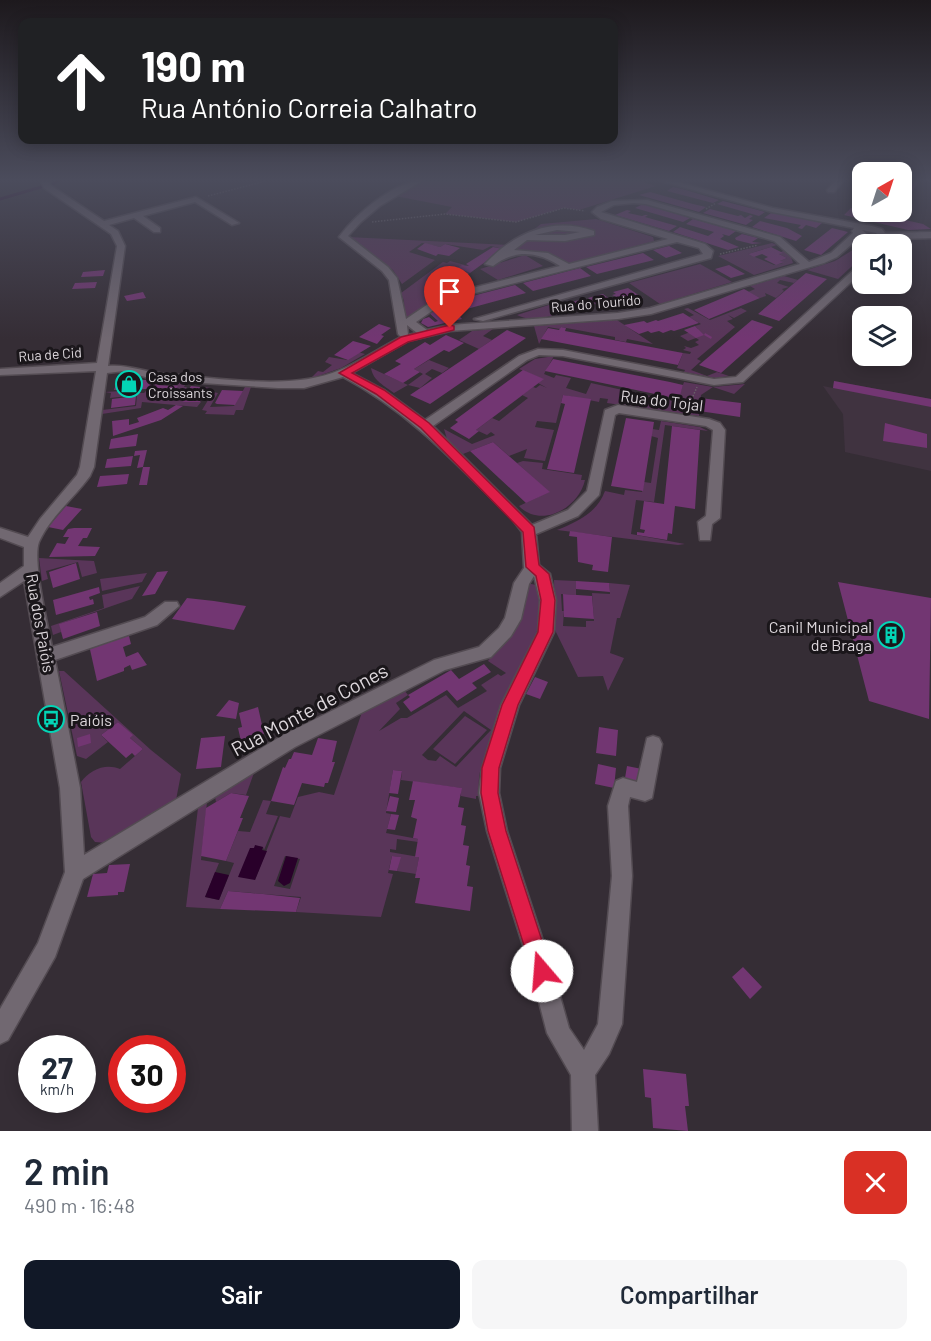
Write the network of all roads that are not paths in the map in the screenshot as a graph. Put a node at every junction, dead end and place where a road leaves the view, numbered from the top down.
1 (115, 234) edge
2 (346, 234) edge
3 (533, 234) edge
4 (587, 234) edge
5 (662, 234) edge
6 (759, 234) edge
7 (862, 234) edge
8 (527, 235) junction
9 (931, 235) edge
10 (913, 236) edge
11 (677, 238) junction
12 (504, 253) junction
13 (490, 264) dead end
14 (807, 265) junction
15 (568, 267) junction
16 (852, 276) edge
17 (506, 312) junction
18 (516, 323) junction
19 (450, 328) junction
20 (424, 333) junction
21 (404, 339) junction
22 (102, 368) junction
23 (0, 372) edge
24 (344, 373) junction
25 (425, 426) junction
26 (529, 531) junction
27 (0, 533) edge
28 (705, 537) dead end
29 (31, 544) junction
30 (532, 567) junction
31 (31, 569) junction
32 (0, 591) edge
33 (171, 606) dead end
34 (46, 656) junction
35 (653, 744) dead end
36 (75, 872) junction
37 (0, 1032) edge
38 (583, 1072) junction
39 (585, 1131) edge

1 - 22 street
2 - 21 street
3 - 8 street
4 - 8 street
5 - 11 street
6 - 14 street
7 - 14 street, Rua do Tourido
8 - 12 street
9 - 10 street
11 - 15 street
11 - 17 street
12 - 13 street
12 - 15 street
14 - 18 street, Rua do Tourido
15 - 20 street
16 - 25 street
17 - 18 street
17 - 19 street
18 - 19 street, Rua do Tourido
19 - 20 street, Rua do Tourido
20 - 21 street, Rua do Tourido
21 - 24 street, Rua do Tourido
22 - 23 street, Rua de Cid
22 - 24 street, Rua de Cid
22 - 29 street
24 - 25 street
25 - 26 street
26 - 28 street, Rua do Tojal
26 - 30 street
27 - 29 street
29 - 31 street, Rua dos Paióis
30 - 36 street, Rua Monte de Cones
30 - 38 street
31 - 32 street
31 - 34 street, Rua dos Paióis
33 - 34 street
34 - 36 street, Rua dos Paióis
35 - 38 street
36 - 37 street, Rua dos Paióis
38 - 39 street

